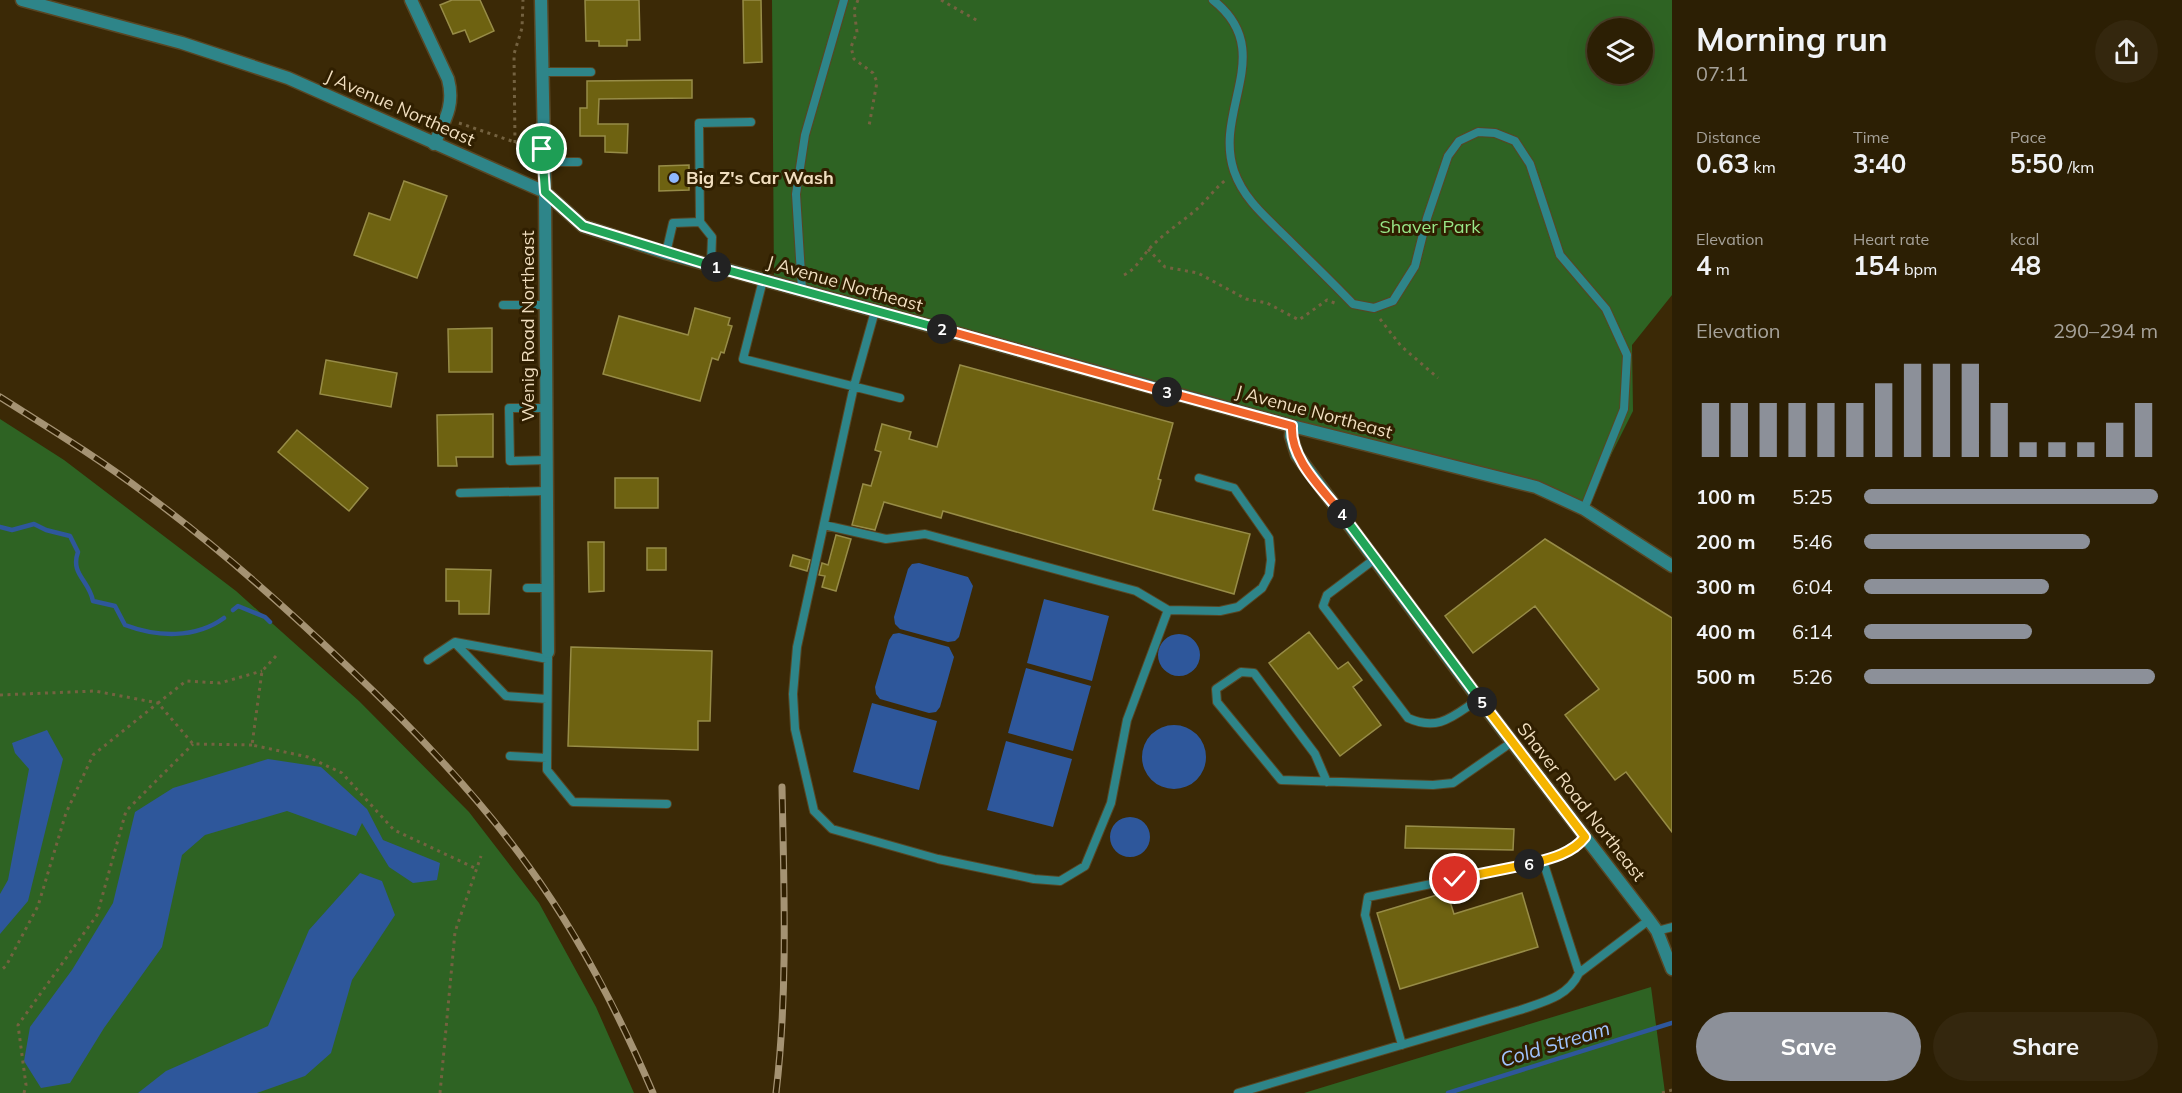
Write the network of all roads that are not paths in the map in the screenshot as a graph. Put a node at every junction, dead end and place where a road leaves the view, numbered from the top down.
1 (22, 0) edge
2 (411, 0) edge
3 (541, 0) edge
4 (844, 0) edge
5 (1213, 0) edge
6 (540, 72) junction
7 (591, 72) dead end
8 (752, 122) dead end
9 (434, 144) junction
10 (543, 162) junction
11 (578, 162) dead end
12 (545, 192) junction
13 (700, 222) junction
14 (666, 253) junction
15 (711, 265) junction
16 (763, 280) junction
17 (802, 291) junction
18 (503, 305) dead end
19 (545, 305) junction
20 (875, 311) junction
21 (854, 386) junction
22 (900, 398) dead end
23 (546, 408) junction
24 (1292, 426) junction
25 (547, 460) junction
26 (1199, 478) dead end
27 (547, 491) junction
28 (460, 493) dead end
29 (1584, 508) junction
30 (824, 525) junction
31 (1376, 558) junction
32 (1672, 566) edge
33 (527, 588) dead end
34 (547, 588) junction
35 (1168, 610) junction
36 (455, 642) junction
37 (548, 656) junction
38 (428, 660) dead end
39 (548, 699) junction
40 (1479, 699) junction
41 (1512, 742) junction
42 (510, 756) dead end
43 (547, 758) junction
44 (1327, 782) junction
45 (668, 804) dead end
46 (1585, 837) junction
47 (1543, 861) junction
48 (1649, 920) junction
49 (1672, 927) edge
50 (1657, 932) junction
51 (1670, 963) edge
52 (1578, 973) junction
53 (1402, 1045) junction
54 (1238, 1093) edge

1 - 9 street, J Avenue Northeast
2 - 9 street
3 - 6 street, Wenig Road Northeast
4 - 17 lane
5 - 29 lane
6 - 7 lane
6 - 10 street, Wenig Road Northeast
8 - 13 lane
9 - 12 street, J Avenue Northeast
10 - 11 lane
10 - 12 street, Wenig Road Northeast
12 - 14 street, J Avenue Northeast
12 - 19 street, Wenig Road Northeast
13 - 14 lane
13 - 15 lane
14 - 15 street, J Avenue Northeast
15 - 16 street, J Avenue Northeast
16 - 17 street, J Avenue Northeast
16 - 21 lane
17 - 20 street, J Avenue Northeast
18 - 19 lane
19 - 23 street, Wenig Road Northeast
20 - 21 lane
20 - 24 street, J Avenue Northeast
21 - 22 lane
21 - 30 lane
23 - 25 street, Wenig Road Northeast
23 - 25 lane
24 - 29 street, J Avenue Northeast
24 - 31 street, Shaver Road Northeast
25 - 27 street, Wenig Road Northeast
26 - 35 lane
27 - 28 lane
27 - 34 street, Wenig Road Northeast
29 - 32 street, J Avenue Northeast
30 - 35 lane
30 - 35 lane
31 - 40 street, Shaver Road Northeast
31 - 40 lane
33 - 34 lane
34 - 37 street, Wenig Road Northeast
36 - 37 lane
36 - 38 lane
36 - 39 lane
37 - 39 lane
39 - 43 lane
40 - 41 street, Shaver Road Northeast
41 - 44 lane
41 - 46 street, Shaver Road Northeast
42 - 43 lane
43 - 45 lane
44 - 44 lane
46 - 47 lane
46 - 48 street, Shaver Road Northeast
47 - 52 lane
47 - 53 lane
48 - 50 street, Shaver Road Northeast
48 - 52 lane
49 - 50 lane
50 - 51 street, Shaver Road Northeast
52 - 53 lane
53 - 54 lane

